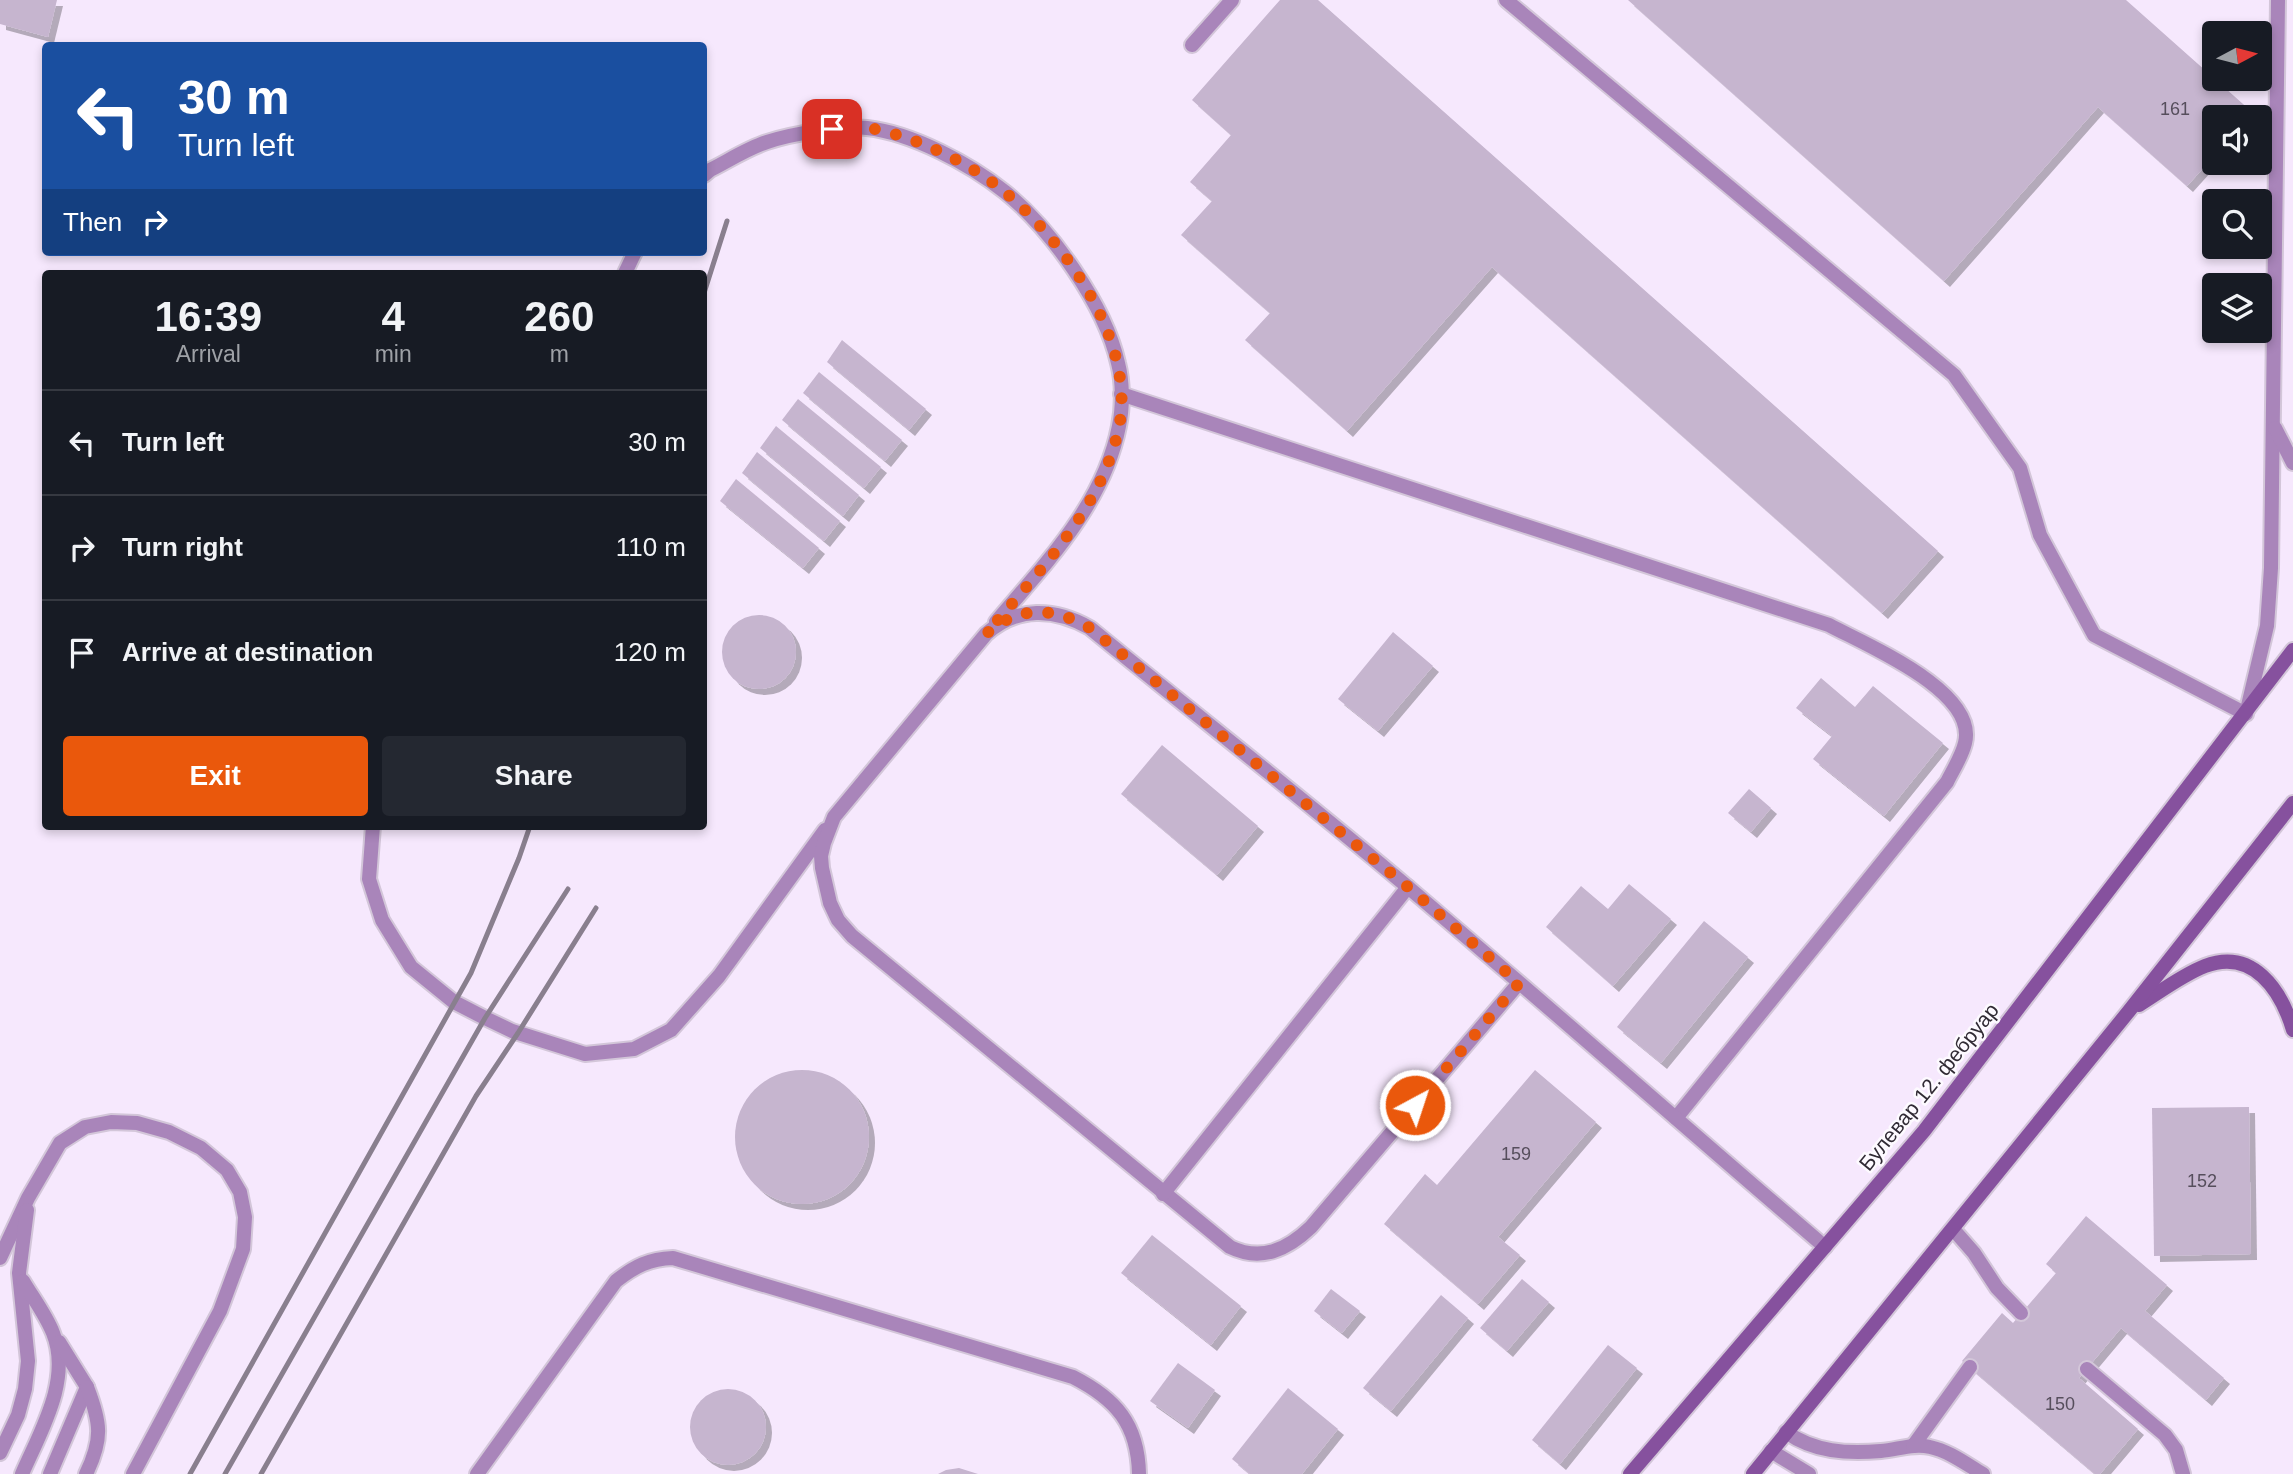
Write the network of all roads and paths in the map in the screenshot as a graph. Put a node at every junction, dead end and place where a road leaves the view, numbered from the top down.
1 (1232, 0) edge
2 (1506, 0) edge
3 (2278, 0) edge
4 (1192, 45) dead end
5 (707, 172) edge
6 (1121, 394) junction
7 (2274, 427) junction
8 (2293, 463) edge
9 (986, 634) junction
10 (2293, 650) edge
11 (2246, 714) junction
12 (2293, 803) edge
13 (834, 817) junction
14 (373, 830) edge
15 (1408, 887) junction
16 (1519, 983) junction
17 (2129, 1012) junction
18 (2293, 1030) edge
19 (1676, 1118) junction
20 (1163, 1194) junction
21 (28, 1198) junction
22 (1953, 1229) junction
23 (1825, 1247) junction
24 (0, 1258) edge
25 (19, 1273) junction
26 (2015, 1313) dead end
27 (53, 1332) junction
28 (1970, 1367) dead end
29 (2087, 1369) dead end
30 (87, 1387) junction
31 (1786, 1433) junction
32 (1913, 1446) junction
33 (1772, 1451) junction
34 (0, 1453) edge
35 (22, 1474) edge
36 (50, 1474) edge
37 (86, 1474) edge
38 (133, 1474) edge
39 (477, 1474) edge
40 (1139, 1474) edge
41 (1630, 1474) edge
42 (1753, 1474) edge
43 (1810, 1474) edge
44 (1983, 1474) edge
45 (2183, 1474) edge

1 - 4 street
2 - 11 street
3 - 7 street
5 - 6 street
6 - 9 street
6 - 19 street
7 - 8 street
7 - 11 street
9 - 13 street
9 - 15 street
10 - 11 main road, Булевар 12. фебруар
11 - 23 main road, Булевар 12. фебруар
12 - 17 main road
13 - 14 street
13 - 20 street
15 - 16 street
15 - 20 street
16 - 19 street
16 - 20 street
17 - 18 main road
17 - 22 main road
19 - 23 street
21 - 24 street
21 - 25 street
21 - 38 street
22 - 26 street
22 - 31 main road
23 - 41 main road, Булевар 12. фебруар
25 - 27 street
25 - 34 street
27 - 30 street
27 - 35 street
28 - 32 street
29 - 45 street
30 - 36 street
30 - 37 street
31 - 32 street
31 - 33 main road
32 - 44 street
33 - 42 main road
33 - 43 street
39 - 40 street

